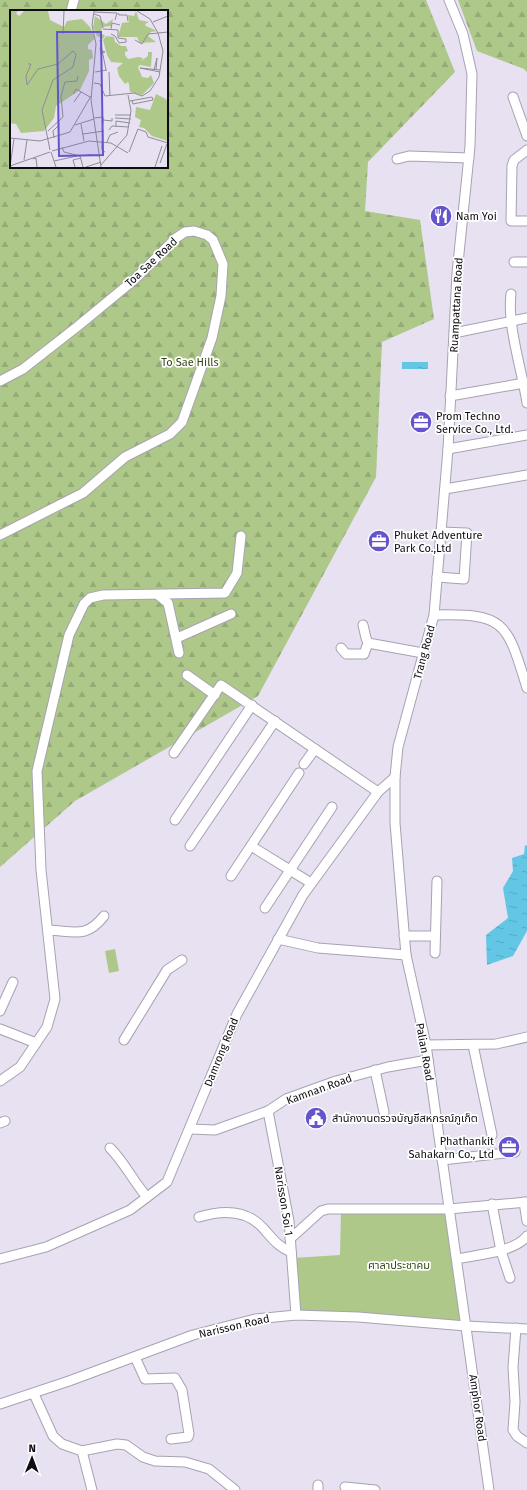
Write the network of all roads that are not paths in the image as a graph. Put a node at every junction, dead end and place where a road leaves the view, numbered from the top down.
1 (74, 0) edge
2 (449, 0) edge
3 (71, 10) edge
4 (513, 97) dead end
5 (527, 136) edge
6 (527, 150) edge
7 (469, 158) junction
8 (397, 160) dead end
9 (527, 221) edge
10 (514, 262) dead end
11 (527, 262) edge
12 (511, 294) dead end
13 (527, 318) edge
14 (512, 320) junction
15 (454, 333) junction
16 (0, 381) edge
17 (524, 383) junction
18 (450, 396) junction
19 (527, 403) edge
20 (527, 435) edge
21 (448, 449) junction
22 (527, 475) edge
23 (445, 489) junction
24 (440, 532) junction
25 (0, 535) edge
26 (241, 536) dead end
27 (436, 577) junction
28 (158, 595) junction
29 (231, 614) dead end
30 (434, 615) junction
31 (363, 625) dead end
32 (177, 638) junction
33 (368, 642) junction
34 (341, 648) dead end
35 (180, 653) dead end
36 (423, 653) junction
37 (187, 676) dead end
38 (527, 688) edge
39 (215, 695) junction
40 (252, 705) junction
41 (275, 721) junction
42 (315, 749) junction
43 (174, 753) dead end
44 (304, 764) dead end
45 (299, 773) dead end
46 (395, 777) junction
47 (378, 792) junction
48 (332, 807) dead end
49 (175, 820) dead end
50 (190, 846) dead end
51 (251, 846) junction
52 (290, 871) junction
53 (231, 876) dead end
54 (437, 881) dead end
55 (310, 883) junction
56 (265, 908) dead end
57 (104, 916) dead end
58 (48, 930) junction
59 (404, 936) junction
60 (434, 936) junction
61 (278, 939) junction
62 (435, 953) dead end
63 (406, 954) junction
64 (182, 960) dead end
65 (13, 982) dead end
66 (0, 1011) edge
67 (0, 1029) edge
68 (527, 1037) edge
69 (124, 1040) dead end
70 (36, 1043) junction
71 (426, 1045) junction
72 (473, 1045) junction
73 (428, 1060) junction
74 (375, 1070) junction
75 (0, 1081) edge
76 (268, 1111) junction
77 (384, 1112) dead end
78 (190, 1129) junction
79 (492, 1135) dead end
80 (110, 1148) dead end
81 (515, 1152) dead end
82 (442, 1160) junction
83 (147, 1197) junction
84 (526, 1202) edge
85 (492, 1204) junction
86 (449, 1209) junction
87 (199, 1217) dead end
88 (527, 1222) edge
89 (527, 1236) edge
90 (290, 1239) junction
91 (501, 1251) junction
92 (291, 1252) junction
93 (0, 1259) edge
94 (457, 1259) junction
95 (510, 1278) dead end
96 (296, 1315) junction
97 (466, 1326) junction
98 (516, 1328) junction
99 (527, 1329) edge
100 (136, 1357) junction
101 (34, 1394) junction
102 (0, 1404) edge
103 (171, 1439) dead end
104 (527, 1443) edge
105 (82, 1451) junction
106 (345, 1487) dead end
107 (92, 1490) edge
108 (234, 1490) edge
109 (375, 1490) edge
110 (489, 1490) edge

1 - 3 street
2 - 7 street, Ruampattana Road
4 - 5 street
6 - 9 street
7 - 8 street
7 - 15 street, Ruampattana Road
10 - 11 street
12 - 14 street
13 - 14 street
14 - 15 street
14 - 17 street
15 - 18 street, Ruampattana Road
16 - 25 street, Toa Sae Road
17 - 18 street
17 - 19 street
18 - 21 street, Ruampattana Road
20 - 21 street
21 - 23 street, Ruampattana Road
22 - 23 street
23 - 24 street, Ruampattana Road
24 - 27 street, Ruampattana Road
24 - 27 street
26 - 28 street
27 - 30 street, Ruampattana Road
28 - 32 street
28 - 58 street
29 - 32 street
30 - 36 street, Trang Road
30 - 38 street, Trang Road
31 - 33 street
32 - 35 street
33 - 34 street
33 - 36 street
36 - 46 street, Trang Road
37 - 39 street
39 - 40 street
39 - 43 street
40 - 41 street
40 - 49 street
41 - 42 street
41 - 50 street
42 - 44 street
42 - 47 street
45 - 51 street
46 - 47 street, Damrong Road
46 - 59 street, Palian Road
47 - 55 street, Damrong Road
48 - 52 street
51 - 52 street
51 - 53 street
52 - 55 street
52 - 56 street
54 - 60 street
55 - 61 street, Damrong Road
57 - 58 street
58 - 70 street
59 - 60 street
59 - 63 street, Palian Road
60 - 62 street
61 - 63 street
61 - 78 street, Damrong Road
63 - 71 street, Palian Road
64 - 69 street
65 - 66 street
67 - 70 street
68 - 72 street
70 - 75 street
71 - 72 street
71 - 73 street, Palian Road
72 - 79 street
73 - 74 street, Kamnan Road
73 - 82 street, Palian Road
74 - 76 street, Kamnan Road
74 - 77 street
76 - 78 street, Kamnan Road
76 - 90 street, Narisson Soi 1
78 - 83 street, Damrong Road
80 - 83 street
81 - 82 street
82 - 86 street, Palian Road
83 - 93 street, Damrong Road
84 - 85 street
84 - 88 street
85 - 86 street
85 - 91 street
86 - 90 street
86 - 94 street, Palian Road
87 - 92 street
89 - 91 street
90 - 92 street, Narisson Soi 1
91 - 94 street
91 - 95 street
92 - 96 street, Narisson Soi 1
94 - 97 street, Palian Road
96 - 97 street, Narisson Road
96 - 100 street, Narisson Road
97 - 98 street, Narisson Road
97 - 110 street, Amphor Road
98 - 99 street, Narisson Road
98 - 104 street
100 - 101 street, Narisson Road
100 - 103 street
101 - 102 street, Narisson Road
101 - 105 street
105 - 107 street
105 - 108 street
106 - 109 street

